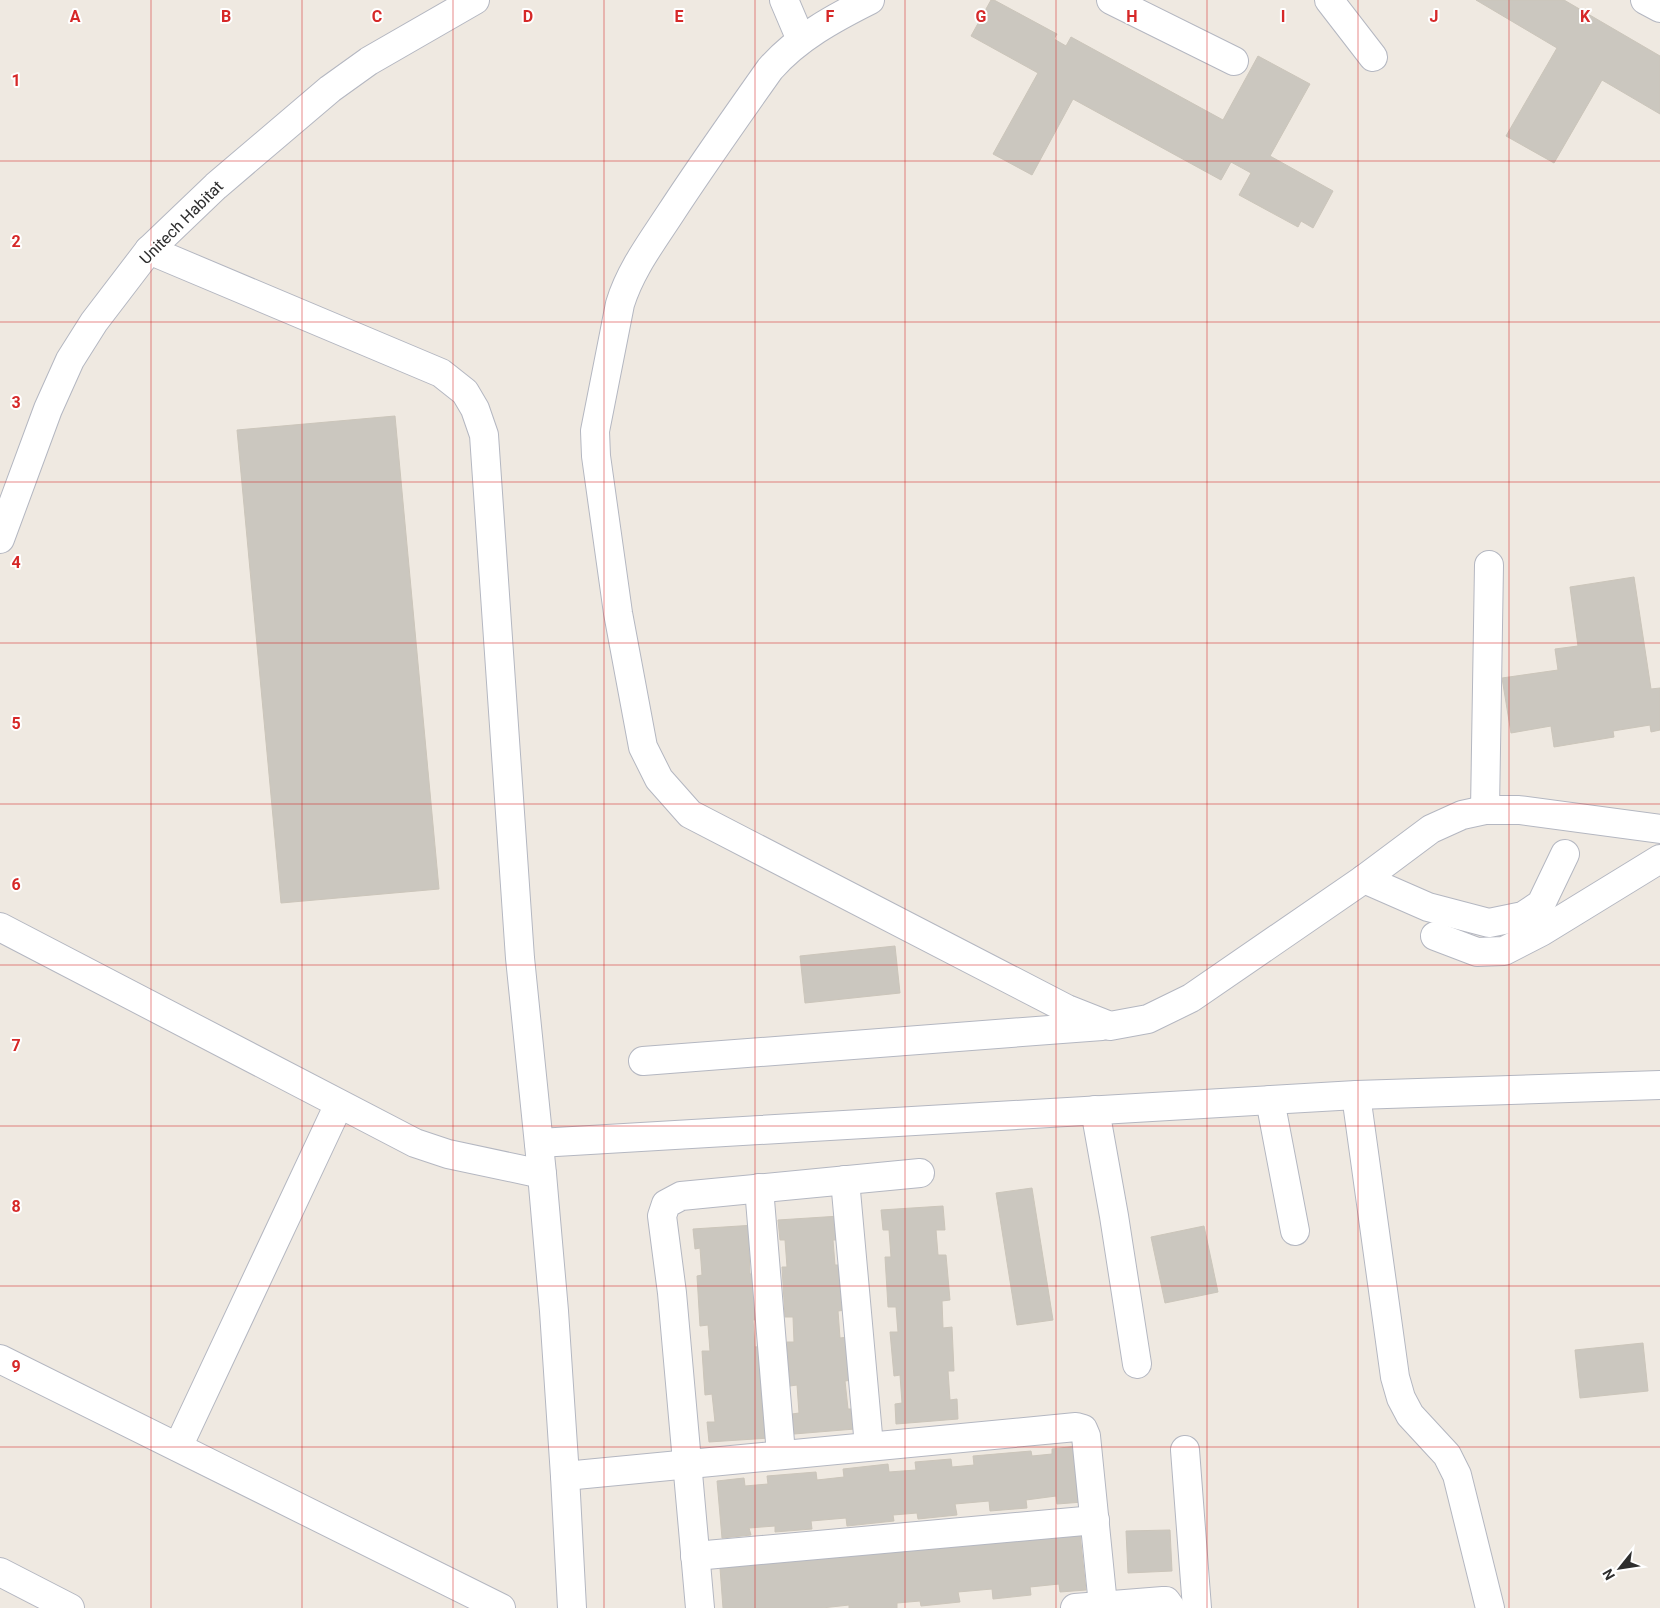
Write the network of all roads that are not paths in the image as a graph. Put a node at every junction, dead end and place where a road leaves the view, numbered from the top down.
1 (474, 0) edge
2 (784, 0) edge
3 (1111, 0) edge
4 (1329, 0) edge
5 (1645, 0) edge
6 (855, 3) edge
7 (1660, 8) edge
8 (801, 40) junction
9 (1373, 57) dead end
10 (1234, 61) dead end
11 (149, 250) junction
12 (0, 539) edge
13 (1489, 566) dead end
14 (1485, 810) junction
15 (1660, 829) edge
16 (1565, 854) dead end
17 (1660, 859) edge
18 (1364, 879) junction
19 (0, 927) edge
20 (1435, 936) dead end
21 (1110, 1026) junction
22 (643, 1061) dead end
23 (1660, 1085) edge
24 (1356, 1095) junction
25 (1270, 1100) junction
26 (338, 1104) junction
27 (1095, 1110) junction
28 (539, 1143) junction
29 (920, 1173) dead end
30 (542, 1174) junction
31 (845, 1180) junction
32 (759, 1188) junction
33 (1295, 1231) dead end
34 (0, 1359) edge
35 (1137, 1364) dead end
36 (869, 1446) junction
37 (178, 1447) junction
38 (1185, 1450) dead end
39 (781, 1454) junction
40 (687, 1463) junction
41 (565, 1476) junction
42 (1094, 1520) junction
43 (695, 1556) junction
44 (0, 1572) edge
45 (1103, 1605) junction
46 (70, 1608) edge
47 (501, 1608) edge
48 (572, 1608) edge
49 (700, 1608) edge
50 (1075, 1608) edge
51 (1170, 1608) edge
52 (1197, 1608) edge
53 (1490, 1608) edge

1 - 11 street, Unitech Habitat
2 - 8 street
3 - 10 street
4 - 9 street
5 - 7 street
6 - 8 street
8 - 21 street
11 - 12 street, Unitech Habitat
11 - 28 street
13 - 14 street
14 - 15 street
14 - 18 street
16 - 18 street
17 - 20 street
18 - 21 street
19 - 26 street
21 - 22 street
23 - 24 street
24 - 25 street
24 - 53 street
25 - 27 street
25 - 33 street
26 - 30 street
26 - 37 street
27 - 28 street
27 - 35 street
28 - 30 street
29 - 31 street
30 - 41 street
31 - 32 street
31 - 36 street
32 - 39 street
32 - 40 street
34 - 37 street
36 - 39 street
36 - 42 street
37 - 47 street
38 - 52 street
39 - 40 street
40 - 41 street
40 - 43 street
41 - 48 street
42 - 43 street
42 - 45 street
43 - 49 street
44 - 46 street
45 - 50 street
45 - 51 street

